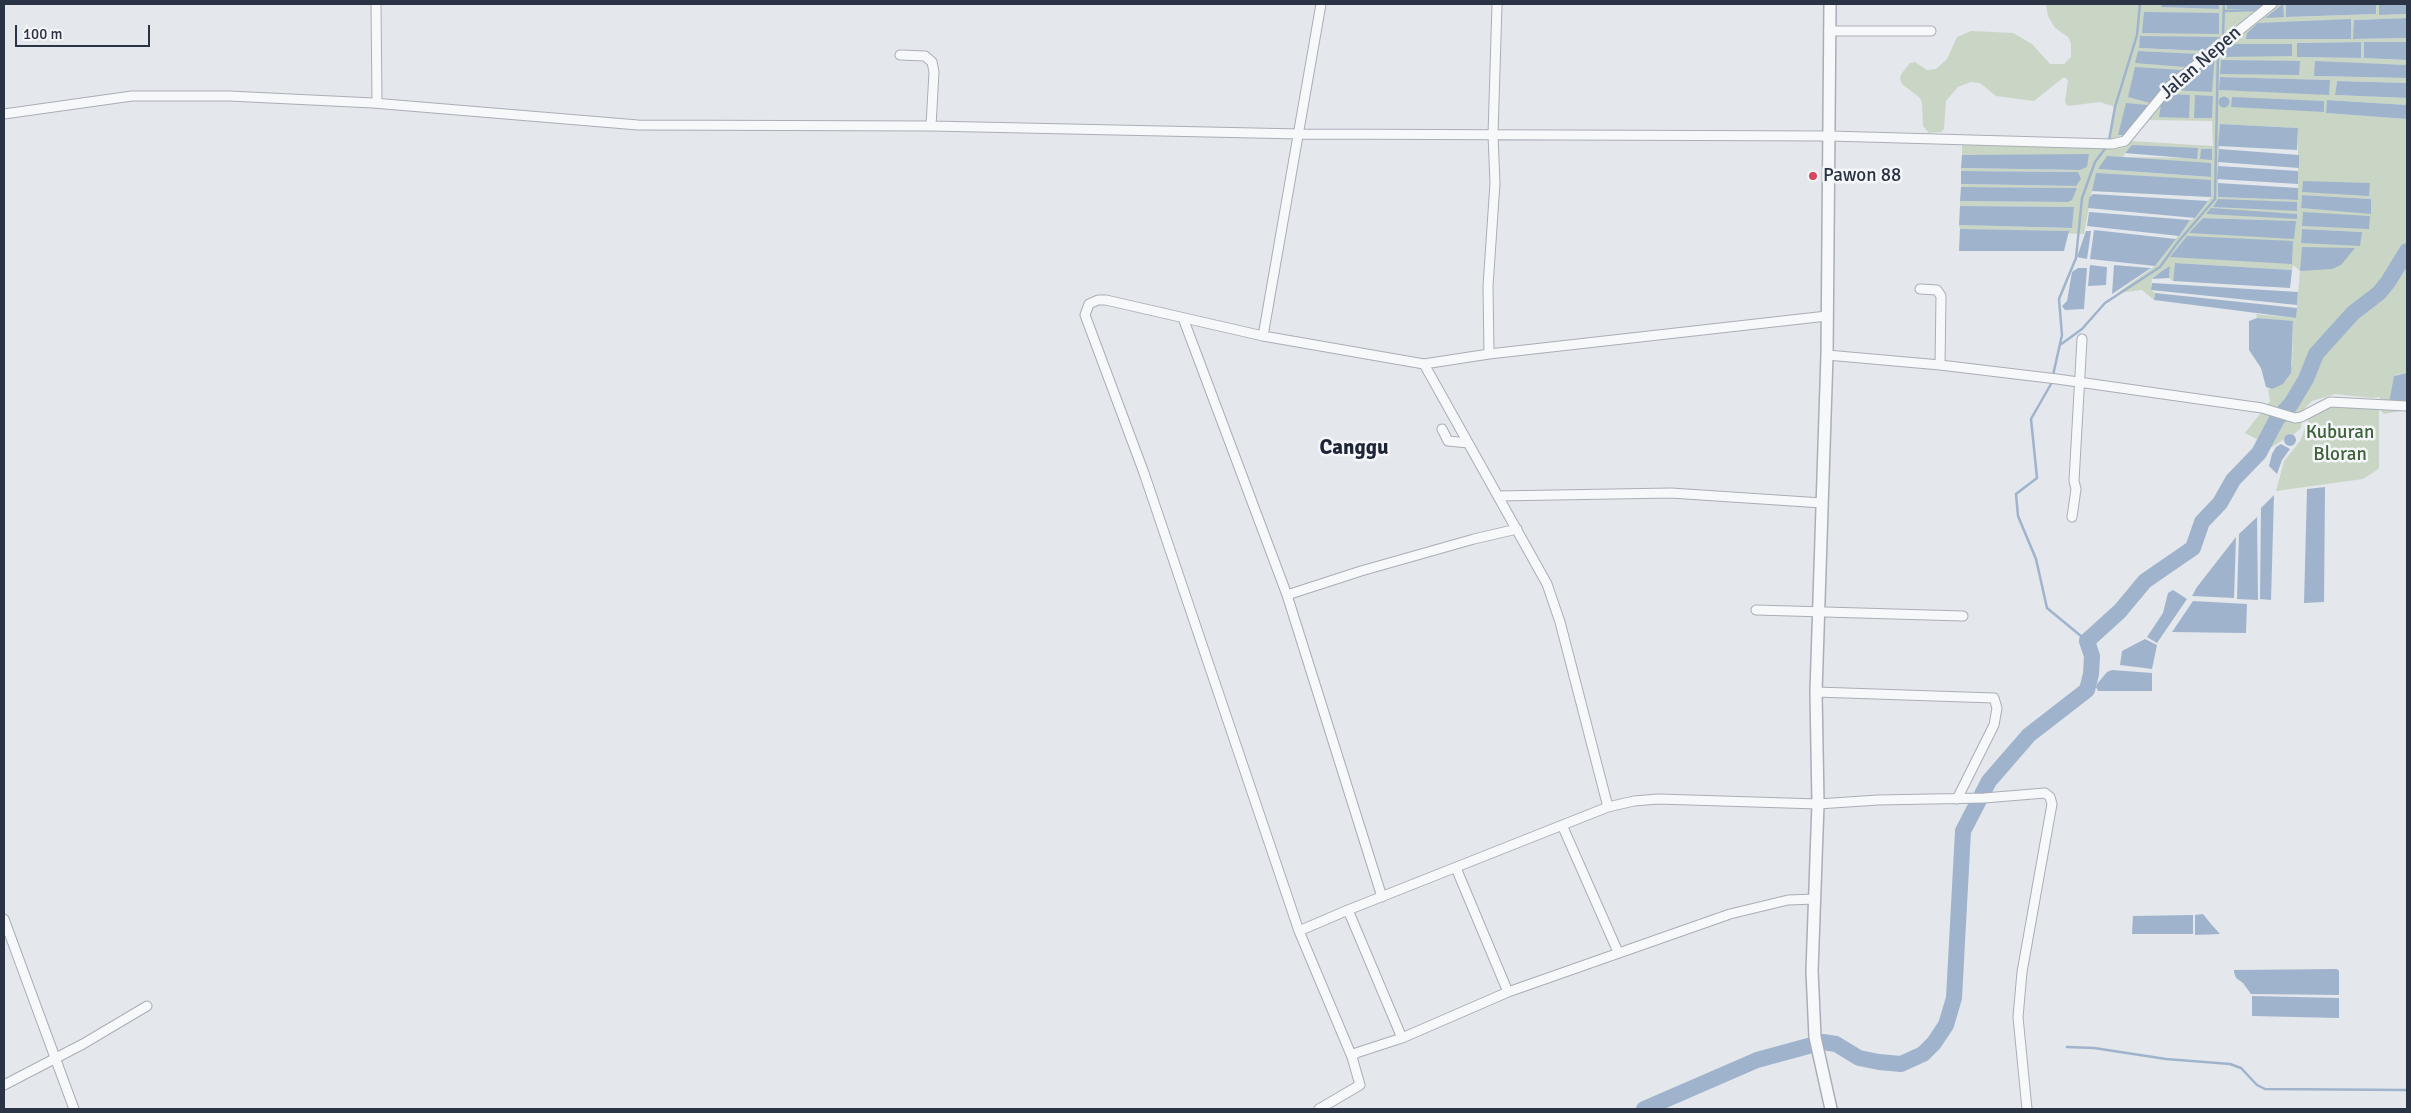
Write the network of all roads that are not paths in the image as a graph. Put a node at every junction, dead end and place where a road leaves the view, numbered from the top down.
1 (376, 4) edge
2 (1321, 4) edge
3 (1497, 4) edge
4 (1830, 4) edge
5 (2272, 4) edge
6 (1829, 31) junction
7 (1931, 31) dead end
8 (900, 55) dead end
9 (377, 104) junction
10 (4, 114) edge
11 (931, 126) junction
12 (1300, 134) junction
13 (1493, 135) junction
14 (1830, 136) junction
15 (1920, 289) dead end
16 (1827, 316) junction
17 (1183, 318) junction
18 (1263, 336) junction
19 (2082, 339) dead end
20 (1489, 354) junction
21 (1827, 355) junction
22 (1424, 364) junction
23 (1940, 365) junction
24 (2079, 382) junction
25 (2407, 406) edge
26 (1442, 429) dead end
27 (1468, 443) junction
28 (1498, 496) junction
29 (1822, 503) junction
30 (2072, 517) dead end
31 (1517, 529) junction
32 (1287, 595) junction
33 (1756, 610) dead end
34 (1819, 611) junction
35 (1963, 616) dead end
36 (1816, 692) junction
37 (1960, 798) junction
38 (1818, 804) junction
39 (1608, 808) junction
40 (1562, 825) junction
41 (1456, 868) junction
42 (1382, 897) junction
43 (1815, 899) junction
44 (1348, 910) junction
45 (4, 919) edge
46 (1299, 931) junction
47 (1618, 952) junction
48 (1508, 992) junction
49 (148, 1006) dead end
50 (1402, 1038) junction
51 (1352, 1057) junction
52 (55, 1059) junction
53 (4, 1085) edge
54 (74, 1109) edge
55 (1319, 1109) edge
56 (1831, 1109) edge
57 (2027, 1109) edge

1 - 9 street
2 - 12 street
3 - 13 street
4 - 6 street
5 - 14 street, Jalan Nepen
6 - 7 street
6 - 14 street
8 - 11 street
9 - 10 street
9 - 11 street
11 - 12 street
12 - 13 street
12 - 18 street
13 - 14 street
13 - 20 street
14 - 16 street
15 - 23 street
16 - 20 street
16 - 21 street
17 - 18 street
17 - 32 street
17 - 46 street
18 - 22 street
19 - 24 street
20 - 22 street
21 - 23 street
21 - 29 street
22 - 27 street
23 - 24 street
24 - 25 street
24 - 30 street
26 - 27 street
27 - 28 street
28 - 29 street
28 - 31 street
29 - 34 street
31 - 32 street
31 - 39 street
32 - 42 street
33 - 34 street
34 - 35 street
34 - 36 street
36 - 37 street
36 - 38 street
37 - 38 street
37 - 57 street
38 - 39 street
38 - 43 street
39 - 40 street
40 - 41 street
40 - 47 street
41 - 42 street
41 - 48 street
42 - 44 street
43 - 47 street
43 - 56 street
44 - 46 street
44 - 50 street
45 - 52 street
46 - 51 street
47 - 48 street
48 - 50 street
49 - 52 street
50 - 51 street
51 - 55 street
52 - 53 street
52 - 54 street

